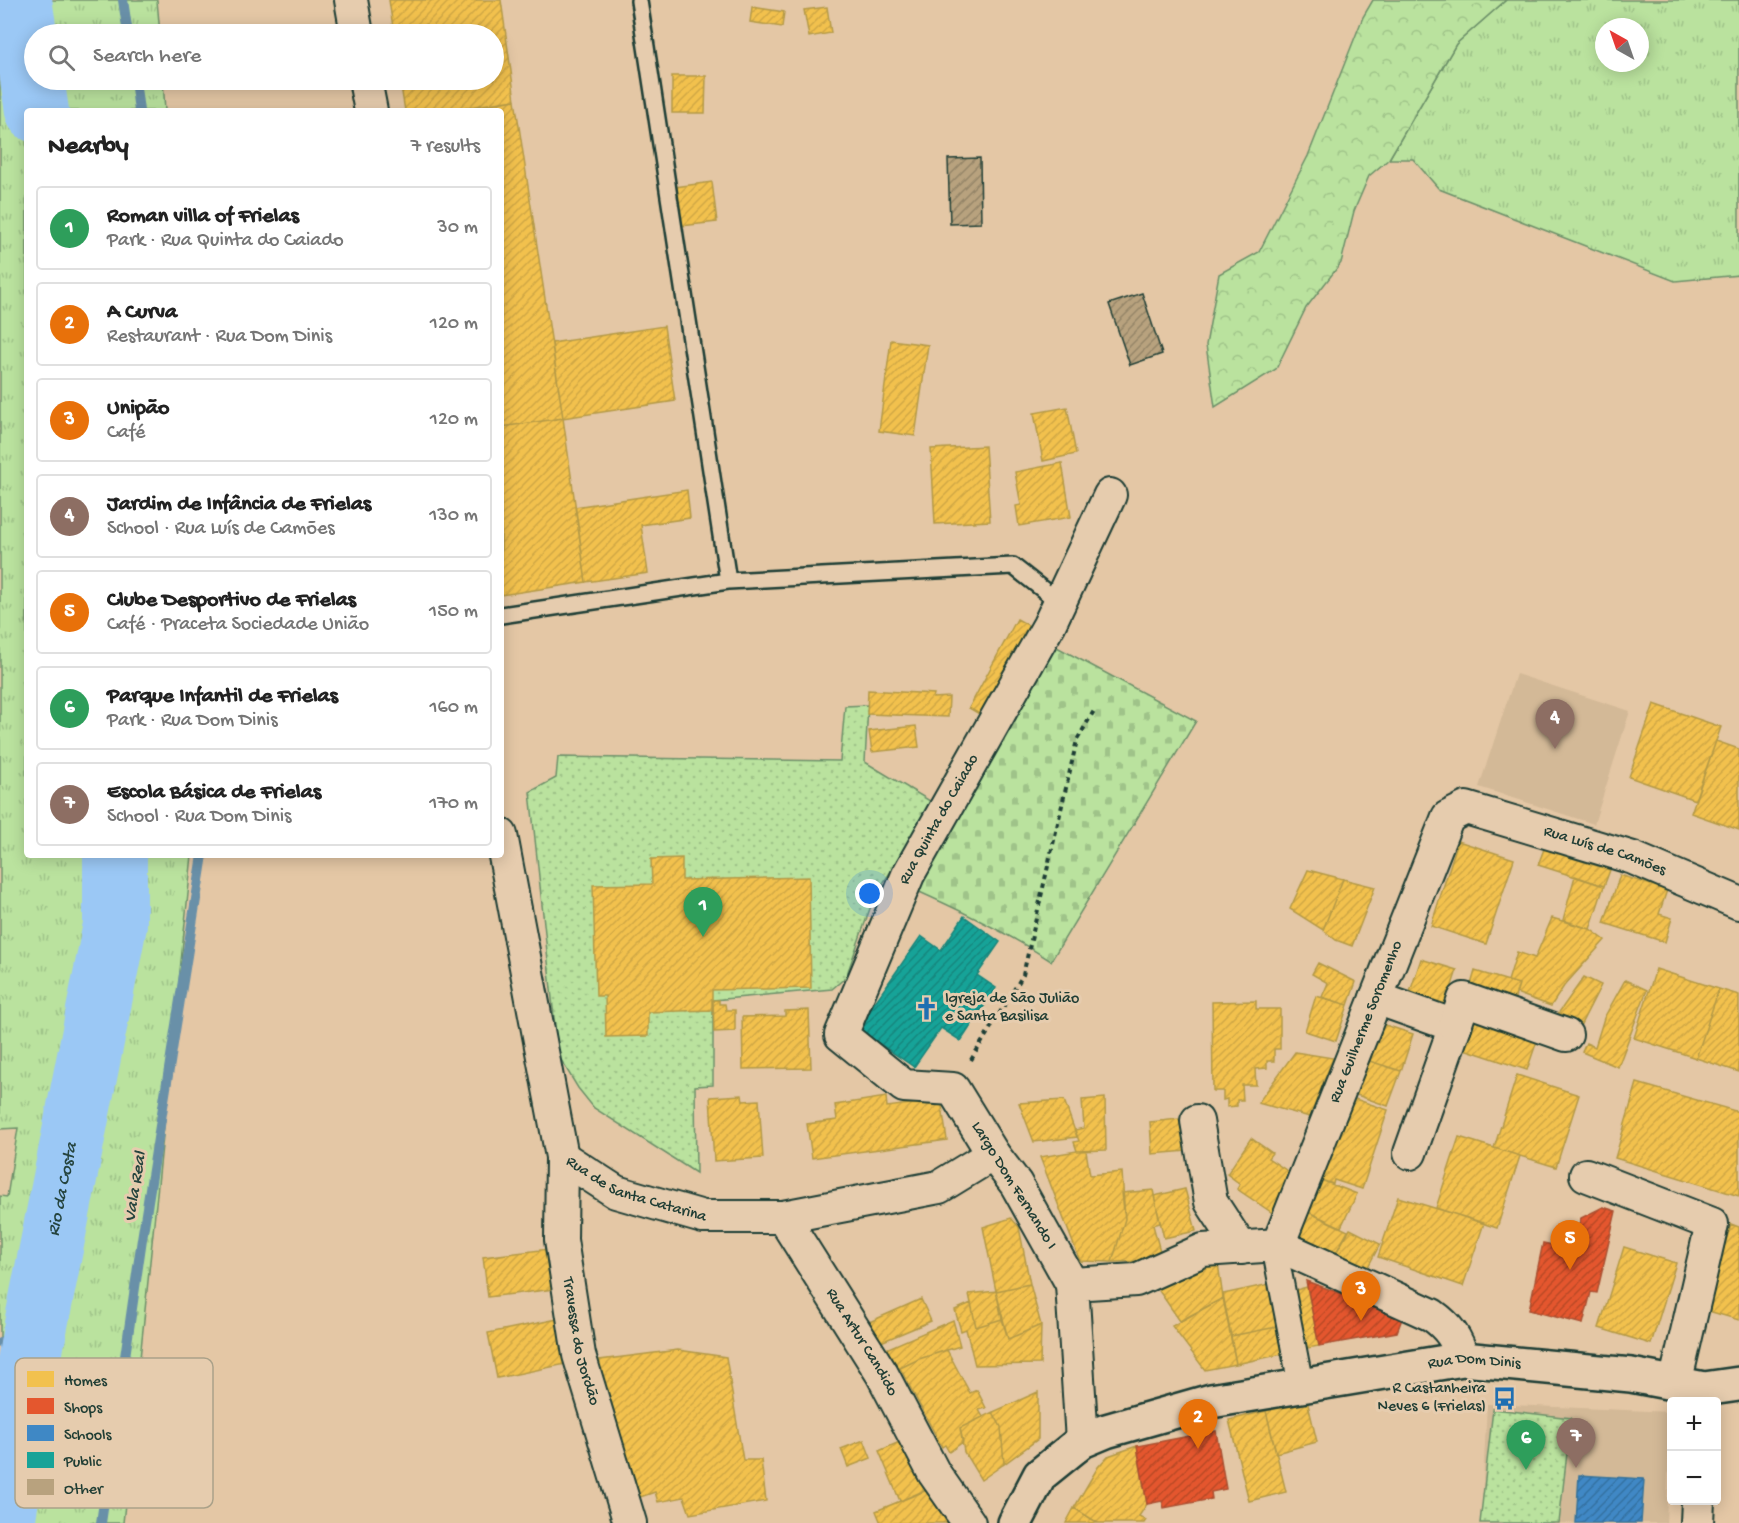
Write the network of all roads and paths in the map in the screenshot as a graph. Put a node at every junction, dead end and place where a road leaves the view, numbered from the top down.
1 (351, 0) edge
2 (639, 1) edge
3 (355, 24) edge
4 (367, 90) edge
5 (370, 108) edge
6 (1110, 495) dead end
7 (728, 581) junction
8 (1060, 603) junction
9 (504, 615) edge
10 (1095, 709) dead end
11 (1466, 808) joint
12 (504, 851) edge
13 (1739, 903) edge
14 (1376, 999) junction
15 (1455, 1026) junction
16 (1566, 1035) dead end
17 (953, 1089) junction
18 (1197, 1121) dead end
19 (1410, 1153) dead end
20 (993, 1154) junction
21 (562, 1157) junction
22 (1586, 1175) dead end
23 (783, 1217) junction
24 (1276, 1245) junction
25 (1241, 1248) junction
26 (1072, 1284) junction
27 (1463, 1359) junction
28 (1739, 1384) edge
29 (1301, 1386) junction
30 (1694, 1391) edge
31 (1082, 1441) junction
32 (1698, 1505) edge
33 (630, 1523) edge
34 (969, 1523) edge
35 (1015, 1523) edge
36 (1697, 1523) edge

1 - 3 street
2 - 7 lane
4 - 5 street
6 - 8 street, Rua Quinta do Caiado
7 - 8 lane
7 - 9 lane
8 - 17 street, Rua Quinta do Caiado
10 - 17 path
11 - 13 street, Rua Luís de Camões
11 - 14 street, Rua Guilherme Soromenho
12 - 21 street, Rua de Santa Catarina
14 - 15 street
14 - 24 street, Rua Guilherme Soromenho
15 - 16 street
15 - 19 street
17 - 20 street, Largo Dom Fernando I
18 - 25 street
20 - 23 street, Rua de Santa Catarina
20 - 26 street, Largo Dom Fernando I
21 - 23 street, Rua de Santa Catarina
21 - 33 street, Travessa do Jordão
22 - 30 street
23 - 34 street, Rua Artur Candido
24 - 25 street
24 - 27 street
24 - 29 street
25 - 26 street
26 - 31 street
27 - 29 main road, Rua Dom Dinis
27 - 30 main road, Rua Dom Dinis
28 - 30 main road, Rua Dom Dinis
29 - 31 main road, Rua Dom Dinis
31 - 35 main road, Rua Dom Dinis
32 - 36 street

